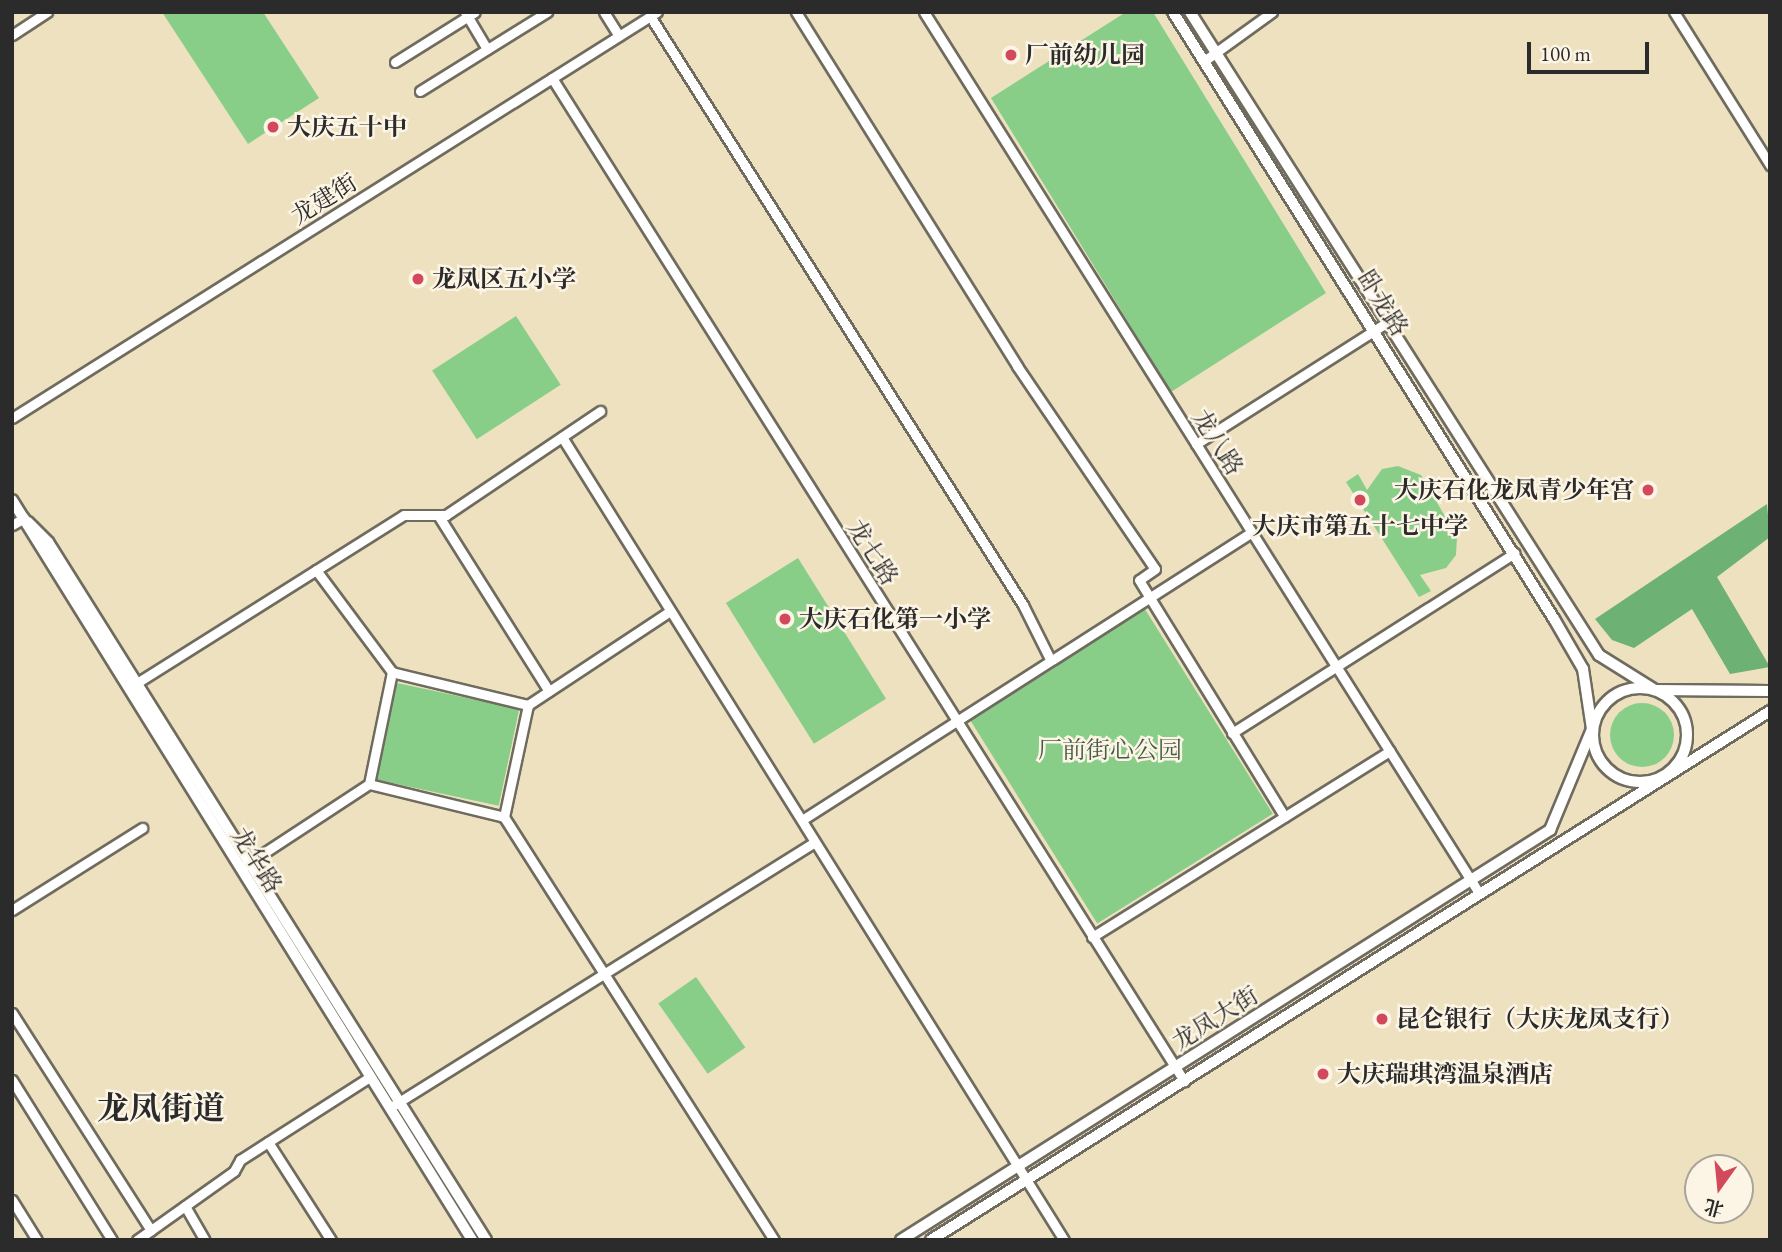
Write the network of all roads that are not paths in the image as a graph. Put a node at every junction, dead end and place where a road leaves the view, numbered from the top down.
1 (47, 12) edge
2 (547, 12) edge
3 (604, 12) edge
4 (796, 12) edge
5 (924, 12) edge
6 (1173, 12) edge
7 (1190, 12) edge
8 (1272, 12) edge
9 (1674, 12) edge
10 (469, 14) edge
11 (653, 14) edge
12 (12, 35) edge
13 (619, 36) junction
14 (487, 49) junction
15 (1216, 53) junction
16 (1204, 61) junction
17 (395, 62) dead end
18 (552, 78) junction
19 (420, 91) dead end
20 (1770, 165) edge
21 (1386, 323) junction
22 (1375, 330) junction
23 (600, 411) dead end
24 (12, 418) edge
25 (562, 437) junction
26 (1196, 444) junction
27 (12, 500) edge
28 (438, 515) junction
29 (24, 518) junction
30 (12, 524) edge
31 (1252, 532) junction
32 (1515, 553) junction
33 (316, 570) junction
34 (1150, 597) junction
35 (670, 611) junction
36 (1050, 659) junction
37 (1337, 667) junction
38 (392, 672) junction
39 (137, 683) junction
40 (125, 690) junction
41 (1655, 690) junction
42 (549, 691) junction
43 (1770, 691) edge
44 (528, 705) junction
45 (1770, 711) edge
46 (955, 719) junction
47 (1592, 729) junction
48 (1232, 733) junction
49 (1390, 751) junction
50 (1665, 775) junction
51 (369, 785) junction
52 (504, 817) junction
53 (1285, 817) junction
54 (802, 820) junction
55 (142, 828) dead end
56 (815, 842) junction
57 (249, 863) junction
58 (239, 869) junction
59 (1471, 880) junction
60 (1479, 893) junction
61 (12, 910) edge
62 (1092, 937) junction
63 (603, 974) junction
64 (12, 1013) edge
65 (1174, 1068) junction
66 (370, 1076) junction
67 (12, 1080) edge
68 (1184, 1081) junction
69 (394, 1105) junction
70 (268, 1142) junction
71 (1018, 1167) junction
72 (1027, 1179) junction
73 (12, 1200) edge
74 (185, 1206) junction
75 (151, 1230) junction
76 (37, 1240) edge
77 (112, 1240) edge
78 (137, 1240) edge
79 (205, 1240) edge
80 (331, 1240) edge
81 (471, 1240) edge
82 (486, 1240) edge
83 (774, 1240) edge
84 (901, 1240) edge
85 (931, 1240) edge
86 (1064, 1240) edge

1 - 12 street
2 - 14 street
3 - 13 street
4 - 34 street
5 - 26 street, 龙八路
6 - 16 main road, 卧龙路
7 - 15 main road, 卧龙路
8 - 15 street
9 - 20 street
10 - 14 street
10 - 17 street
11 - 13 street, 龙建街
11 - 36 street
13 - 18 street, 龙建街
14 - 19 street
15 - 16 street
15 - 21 main road, 卧龙路
16 - 22 main road, 卧龙路
18 - 24 street, 龙建街
18 - 46 street, 龙七路
21 - 22 street
21 - 41 main road, 卧龙路
22 - 26 street
22 - 32 main road, 卧龙路
23 - 25 street
25 - 28 street
25 - 35 street
26 - 31 street, 龙八路
27 - 29 main road, 龙华路
28 - 33 street
28 - 42 street
29 - 30 street
29 - 39 main road
29 - 40 main road, 龙华路
31 - 34 street
31 - 37 street, 龙八路
32 - 37 street
32 - 47 main road, 卧龙路
33 - 38 street
33 - 39 street
34 - 36 street
34 - 48 street
35 - 42 street
35 - 54 street
36 - 46 street
37 - 48 street
37 - 49 street, 龙八路
38 - 44 street
38 - 51 street
39 - 40 street
39 - 57 main road
40 - 58 main road, 龙华路
41 - 43 main road
41 - 47 main road
41 - 50 main road
42 - 44 street
44 - 52 street
45 - 50 main road, 龙凤大街
46 - 54 street
46 - 62 street, 龙七路
47 - 50 main road
47 - 59 main road, 龙凤大街
48 - 53 street
49 - 53 street
49 - 59 street, 龙八路
50 - 60 main road, 龙凤大街
51 - 52 street
51 - 57 street
52 - 63 street
53 - 62 street
54 - 56 street
55 - 61 street
56 - 63 street
56 - 71 street
57 - 58 street
57 - 69 main road
58 - 66 main road, 龙华路
59 - 60 street, 龙八路
59 - 65 main road, 龙凤大街
60 - 68 main road, 龙凤大街
62 - 65 street, 龙七路
63 - 69 street
63 - 83 street
64 - 75 street
65 - 68 street, 龙七路
65 - 71 main road, 龙凤大街
66 - 69 main road, 龙华路
66 - 70 street
67 - 77 street
68 - 72 main road, 龙凤大街
69 - 81 main road, 龙华路
69 - 82 main road
70 - 74 street
70 - 80 street
71 - 72 street
71 - 84 main road, 龙凤大街
72 - 85 main road, 龙凤大街
72 - 86 street
73 - 76 street
74 - 75 street
74 - 79 street
75 - 78 street

